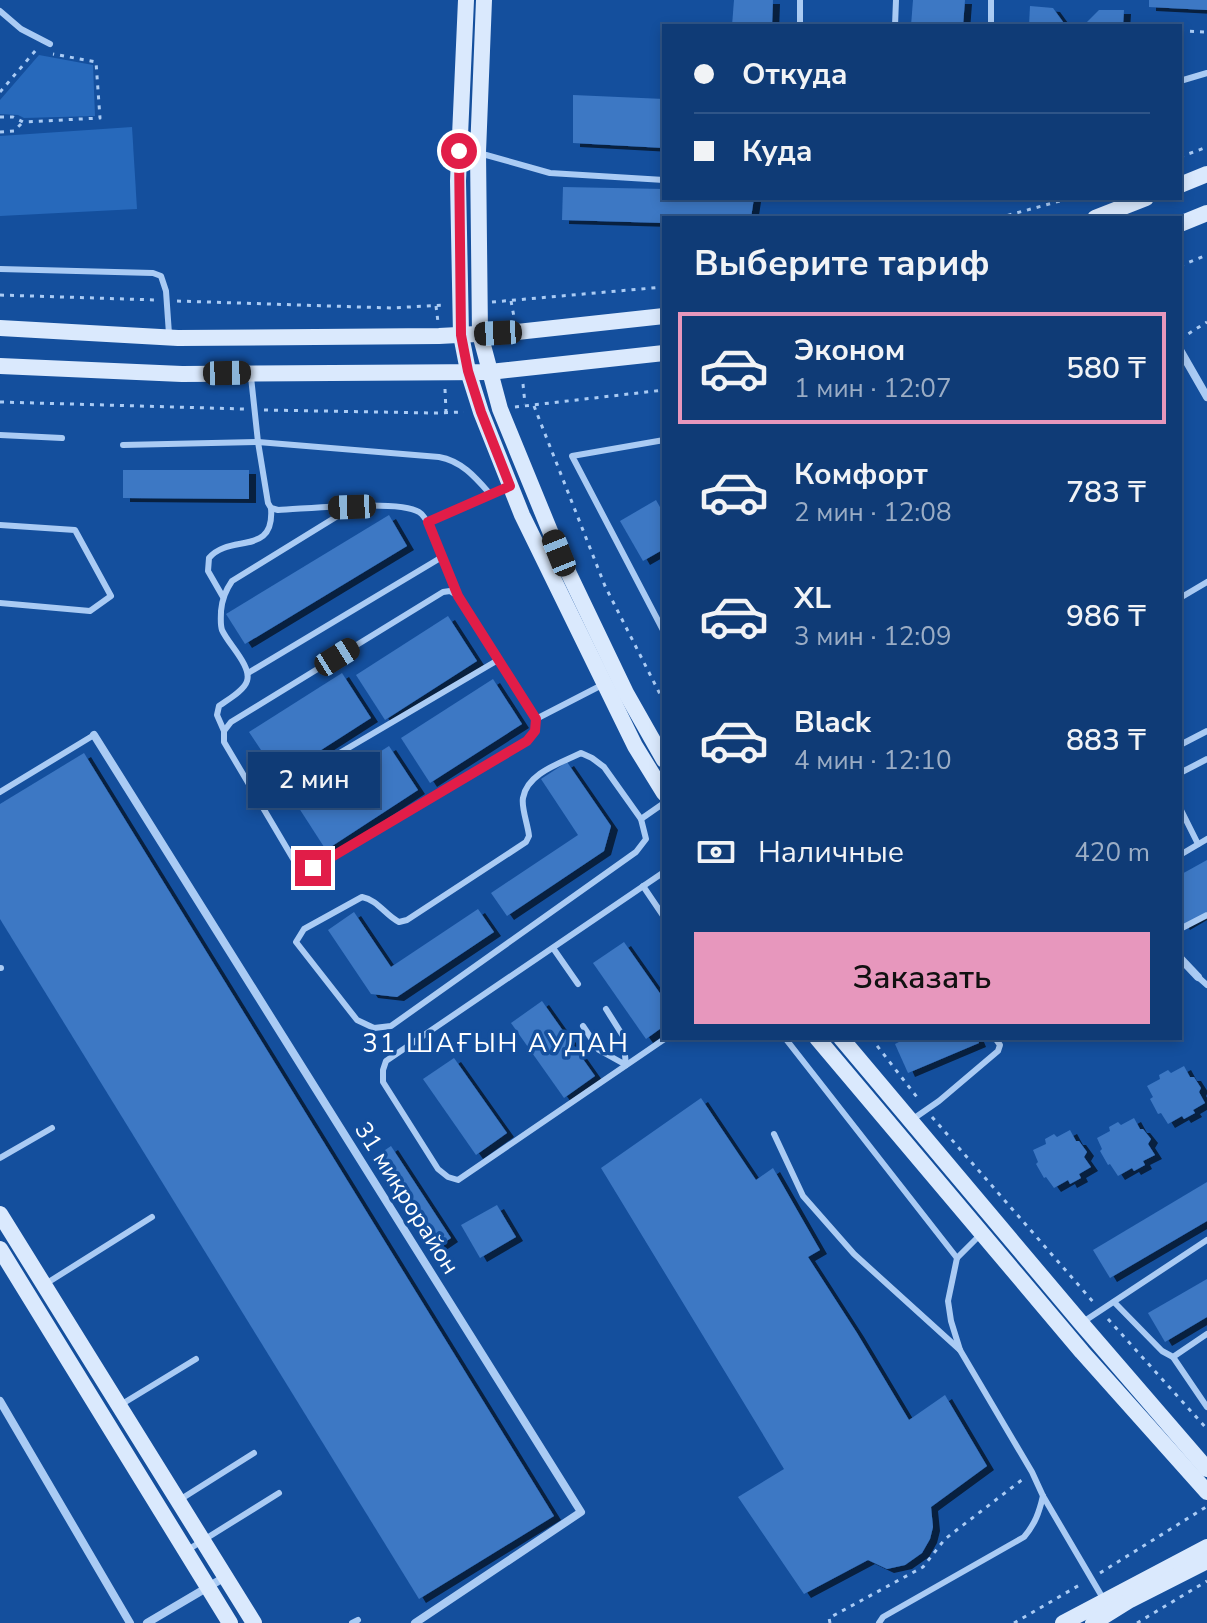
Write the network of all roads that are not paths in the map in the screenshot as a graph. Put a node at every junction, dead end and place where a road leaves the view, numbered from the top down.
1 (466, 0) edge
2 (484, 0) edge
3 (800, 0) edge
4 (896, 0) edge
5 (991, 0) edge
6 (0, 11) edge
7 (800, 24) edge
8 (895, 24) edge
9 (991, 24) edge
10 (50, 44) dead end
11 (1207, 73) edge
12 (1182, 80) edge
13 (478, 152) junction
14 (1207, 174) edge
15 (662, 180) edge
16 (1182, 184) edge
17 (1141, 200) edge
18 (1207, 213) edge
19 (1100, 216) edge
20 (1182, 223) edge
21 (0, 269) edge
22 (662, 316) edge
23 (0, 328) edge
24 (480, 334) junction
25 (461, 335) junction
26 (169, 338) junction
27 (662, 353) edge
28 (1182, 353) edge
29 (0, 366) edge
30 (468, 371) junction
31 (490, 372) junction
32 (250, 373) junction
33 (1207, 397) edge
34 (0, 435) edge
35 (62, 438) dead end
36 (662, 440) edge
37 (258, 442) junction
38 (123, 445) dead end
39 (510, 486) junction
40 (491, 495) junction
41 (352, 507) junction
42 (271, 508) junction
43 (428, 522) junction
44 (0, 525) edge
45 (442, 557) junction
46 (1207, 582) edge
47 (458, 596) junction
48 (223, 597) junction
49 (1182, 597) edge
50 (0, 603) edge
51 (662, 628) edge
52 (498, 660) junction
53 (248, 673) junction
54 (605, 683) junction
55 (536, 719) junction
56 (224, 731) junction
57 (1207, 731) edge
58 (94, 735) joint
59 (1182, 744) edge
60 (662, 755) edge
61 (1207, 759) edge
62 (1182, 772) edge
63 (662, 790) edge
64 (0, 792) edge
65 (258, 801) junction
66 (662, 804) edge
67 (1182, 812) edge
68 (641, 819) junction
69 (1207, 839) edge
70 (1198, 844) junction
71 (1182, 854) edge
72 (662, 873) edge
73 (643, 886) junction
74 (662, 914) edge
75 (1207, 915) edge
76 (1182, 928) edge
77 (553, 948) junction
78 (1182, 960) edge
79 (1198, 977) joint
80 (578, 984) dead end
81 (1207, 985) edge
82 (606, 1009) dead end
83 (583, 1026) dead end
84 (663, 1040) edge
85 (787, 1040) edge
86 (819, 1040) edge
87 (843, 1040) edge
88 (996, 1040) edge
89 (626, 1065) junction
90 (910, 1121) junction
91 (52, 1128) dead end
92 (774, 1134) dead end
93 (0, 1158) edge
94 (0, 1214) edge
95 (152, 1217) dead end
96 (982, 1234) junction
97 (1207, 1240) edge
98 (0, 1249) edge
99 (957, 1258) junction
100 (43, 1285) junction
101 (28, 1295) junction
102 (1114, 1302) junction
103 (1081, 1323) junction
104 (1207, 1334) edge
105 (960, 1350) junction
106 (1173, 1357) junction
107 (196, 1359) dead end
108 (0, 1401) edge
109 (119, 1406) junction
110 (1207, 1407) edge
111 (254, 1453) dead end
112 (1207, 1469) edge
113 (1207, 1492) edge
114 (279, 1493) dead end
115 (1043, 1496) junction
116 (178, 1501) junction
117 (203, 1540) junction
118 (1207, 1547) edge
119 (186, 1551) junction
120 (1207, 1561) edge
121 (226, 1577) junction
122 (208, 1587) junction
123 (1104, 1600) junction
124 (130, 1623) edge
125 (147, 1623) edge
126 (230, 1623) edge
127 (254, 1623) edge
128 (415, 1623) edge
129 (879, 1623) edge
130 (1063, 1623) edge
131 (1093, 1623) edge

1 - 25 street
2 - 13 street
3 - 7 lane
4 - 8 lane
5 - 9 lane
6 - 10 lane
11 - 12 lane
13 - 15 lane
13 - 24 street
14 - 16 street
17 - 19 street
18 - 20 street
21 - 26 lane
22 - 24 street
23 - 26 street
24 - 25 street
24 - 31 street
25 - 26 street
25 - 30 street
27 - 31 street
28 - 33 street
29 - 32 street
30 - 31 street
30 - 32 street
30 - 39 street
31 - 60 street
32 - 37 lane
34 - 35 lane
36 - 51 lane
37 - 38 lane
37 - 40 lane
37 - 42 lane
39 - 40 lane
39 - 54 street
40 - 43 lane
41 - 42 lane
41 - 43 lane
41 - 48 lane
42 - 48 lane
43 - 45 lane
44 - 50 lane
45 - 47 lane
45 - 53 lane
46 - 49 lane
47 - 52 lane
47 - 56 lane
48 - 53 lane
52 - 55 lane
52 - 65 lane
53 - 56 lane
54 - 55 lane
54 - 63 street
55 - 65 lane
56 - 65 lane
57 - 59 lane
58 - 64 lane
58 - 128 street, 31 микрорайон
61 - 62 lane
66 - 68 lane
67 - 70 lane
68 - 68 lane
69 - 70 lane
70 - 71 lane
72 - 73 lane
73 - 74 lane
73 - 77 lane
75 - 76 lane
77 - 80 lane
77 - 89 lane
78 - 79 street
79 - 81 lane
82 - 89 lane
83 - 89 lane
84 - 89 lane
85 - 99 lane
86 - 96 street
87 - 90 street
88 - 90 lane
90 - 103 street
91 - 93 lane
92 - 105 lane
94 - 100 street
95 - 100 lane
96 - 99 lane
96 - 113 street
97 - 102 lane
98 - 101 street
99 - 105 lane
100 - 101 street
100 - 109 street
101 - 119 street
102 - 103 lane
102 - 106 lane
103 - 112 street
104 - 106 lane
105 - 115 lane
106 - 110 lane
107 - 109 lane
108 - 124 street
109 - 116 street
111 - 116 lane
114 - 117 lane
115 - 123 lane
115 - 129 lane
116 - 117 street
117 - 119 lane
117 - 121 street
118 - 123 street
119 - 122 street
120 - 131 street
121 - 122 street
121 - 127 street
122 - 125 street
122 - 126 street
123 - 130 street

